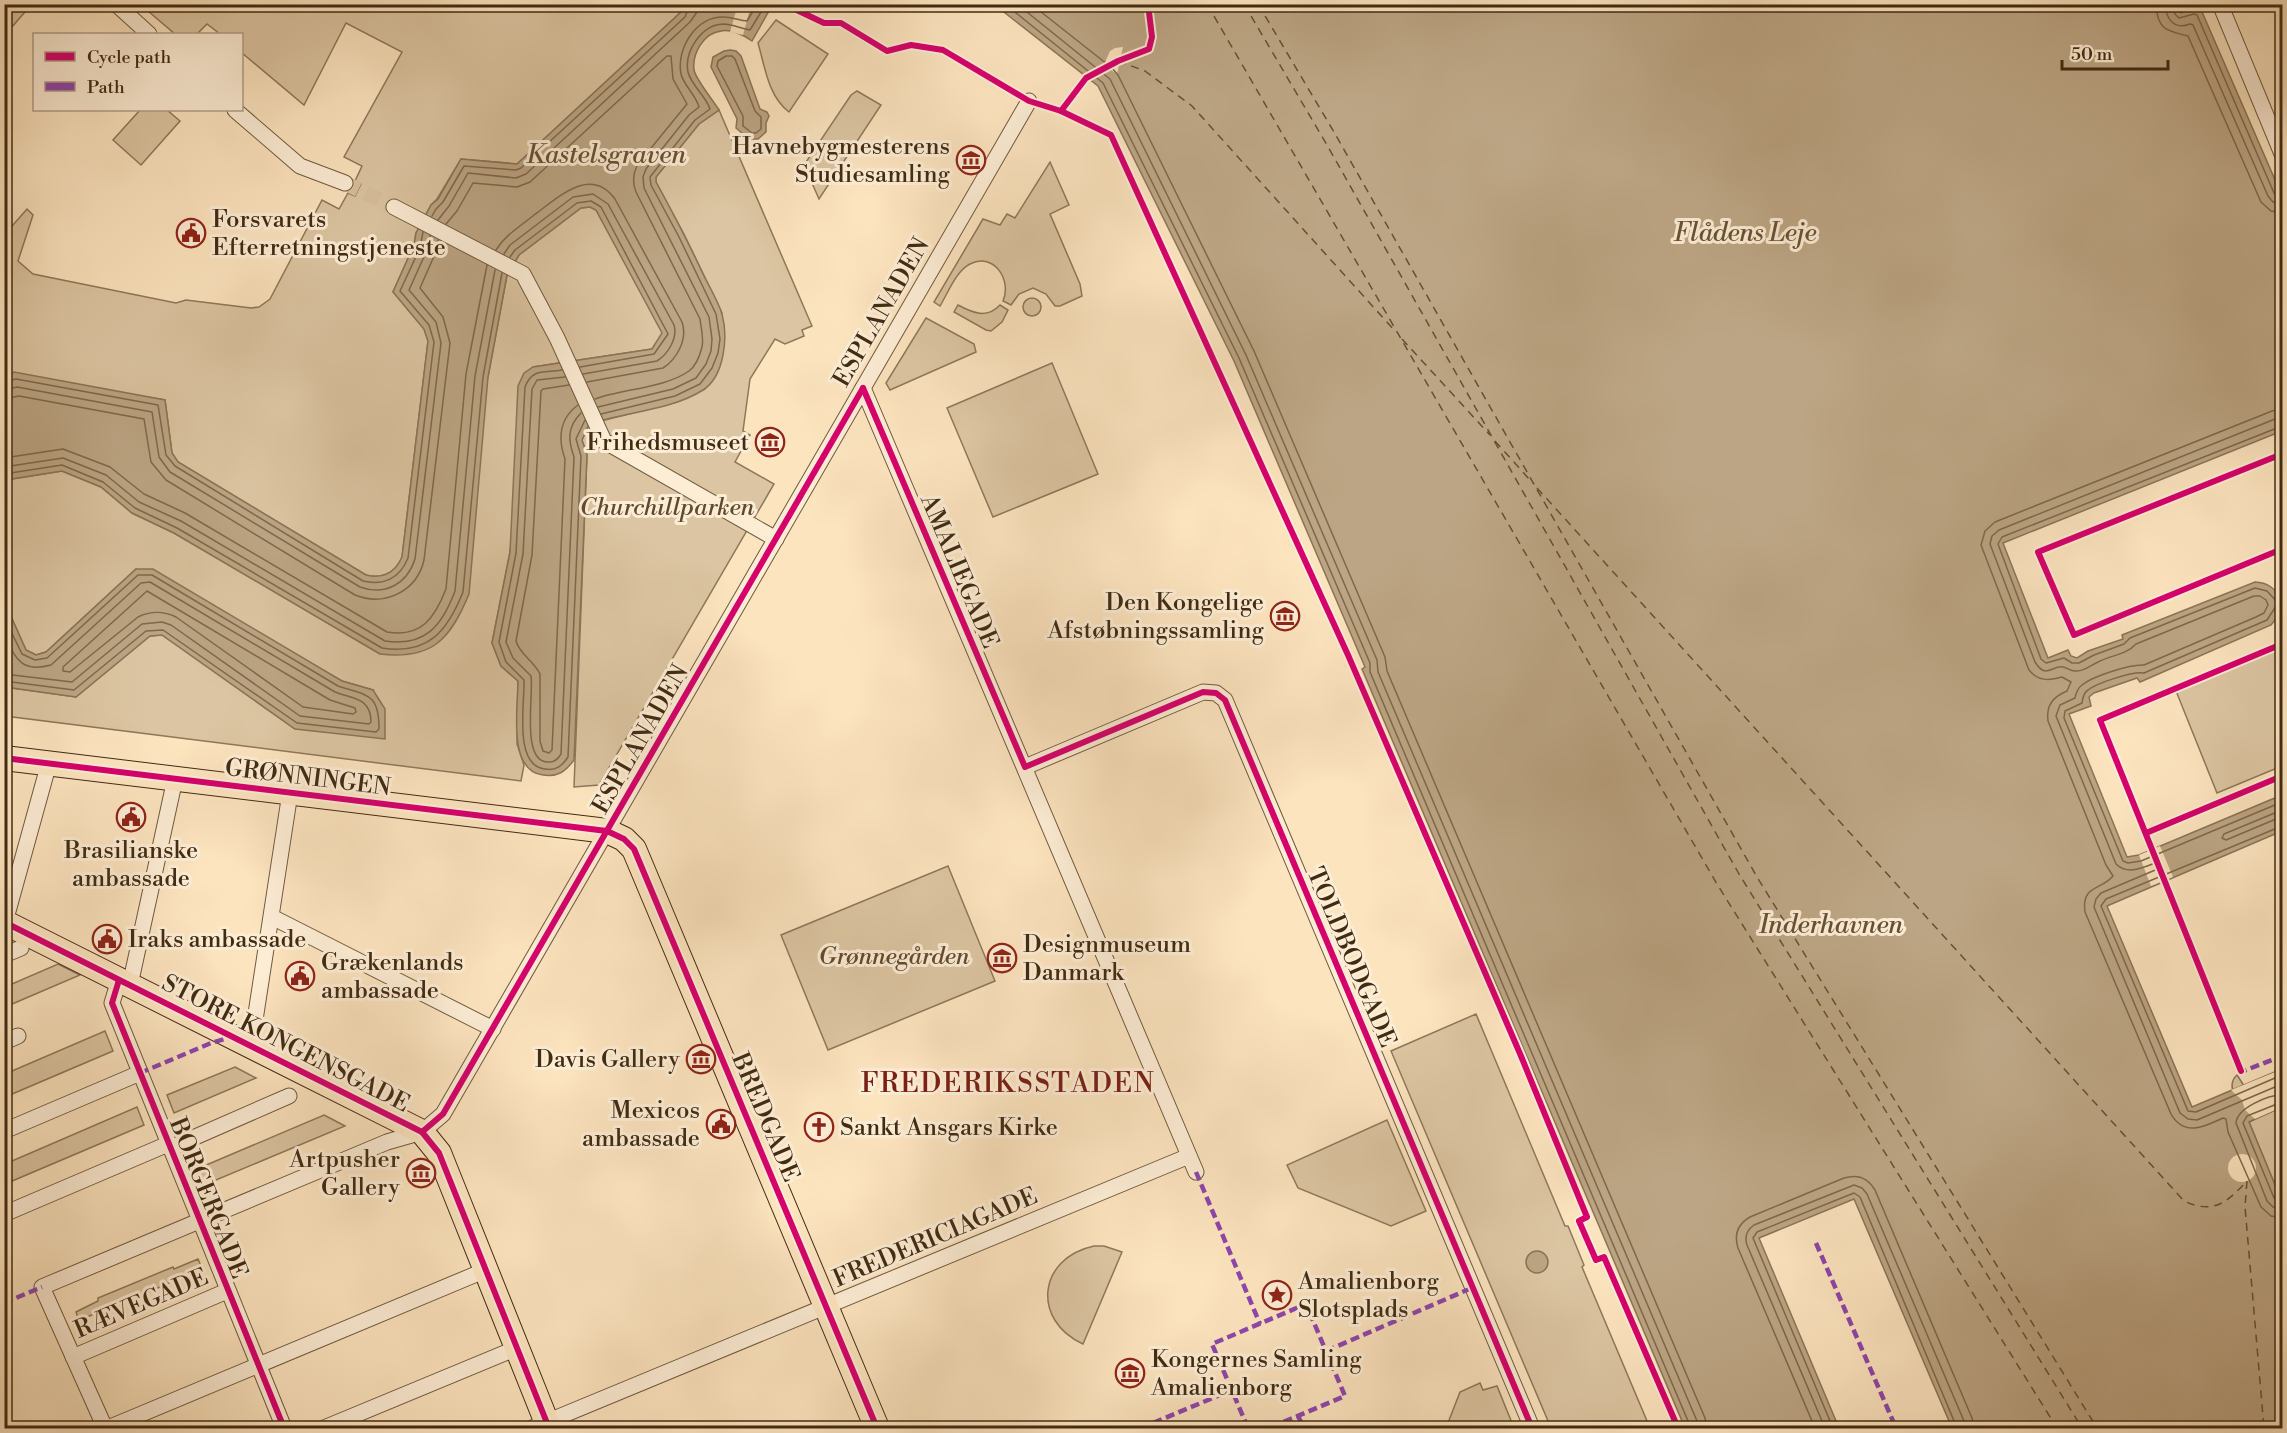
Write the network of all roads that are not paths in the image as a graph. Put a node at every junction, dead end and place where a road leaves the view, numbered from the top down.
1 (116, 4) edge
2 (2220, 4) edge
3 (148, 33) edge
4 (1029, 101) dead end
5 (236, 111) edge
6 (2283, 154) edge
7 (345, 183) tunnel mouth
8 (394, 207) tunnel mouth
9 (863, 388) junction
10 (776, 539) junction
11 (4, 758) edge
12 (49, 764) junction
13 (1025, 767) junction
14 (175, 779) junction
15 (290, 793) junction
16 (607, 831) junction
17 (272, 917) junction
18 (5, 922) edge
19 (21, 948) dead end
20 (4, 955) edge
21 (124, 982) junction
22 (493, 1029) junction
23 (252, 1046) junction
24 (140, 1073) junction
25 (289, 1096) dead end
26 (4, 1131) edge
27 (422, 1132) junction
28 (169, 1146) junction
29 (1189, 1156) junction
30 (1196, 1172) dead end
31 (4, 1214) edge
32 (199, 1220) junction
33 (486, 1270) junction
34 (227, 1291) junction
35 (826, 1307) junction
36 (517, 1348) junction
37 (73, 1357) junction
38 (258, 1366) junction
39 (543, 1426) edge
40 (106, 1428) edge
41 (284, 1428) edge
42 (324, 1428) edge
43 (877, 1428) edge
44 (1532, 1428) edge

1 - 3 street
2 - 6 street
4 - 9 street, ESPLANADEN
5 - 7 street
8 - 10 street
9 - 10 street, ESPLANADEN
9 - 13 street, AMALIEGADE
10 - 16 street, ESPLANADEN
11 - 12 main road, GRØNNINGEN
12 - 14 main road, GRØNNINGEN
12 - 18 street
13 - 29 street, AMALIEGADE
13 - 44 street, TOLDBODGADE
14 - 15 main road, GRØNNINGEN
14 - 21 street, BORGERGADE
15 - 16 main road, GRØNNINGEN
15 - 17 street
16 - 22 street, ESPLANADEN
16 - 35 main road, BREDGADE
17 - 22 street
17 - 23 street
18 - 21 main road, STORE KONGENSGADE
19 - 20 street
21 - 23 main road, STORE KONGENSGADE
21 - 24 street, BORGERGADE
22 - 27 street, ESPLANADEN
23 - 27 main road, STORE KONGENSGADE
24 - 26 street
24 - 28 street, BORGERGADE
25 - 28 street
27 - 32 street
27 - 33 main road, STORE KONGENSGADE
28 - 31 street
28 - 32 street, BORGERGADE
29 - 30 street, AMALIEGADE
29 - 35 street, FREDERICIAGADE
32 - 34 street, BORGERGADE
32 - 37 street
33 - 36 main road, STORE KONGENSGADE
33 - 38 street
34 - 37 street, RÆVEGADE
34 - 38 street, BORGERGADE
35 - 39 street, FREDERICIAGADE
35 - 43 main road, BREDGADE
36 - 39 main road, STORE KONGENSGADE
36 - 42 street
37 - 40 street
38 - 40 street
38 - 41 street, BORGERGADE

